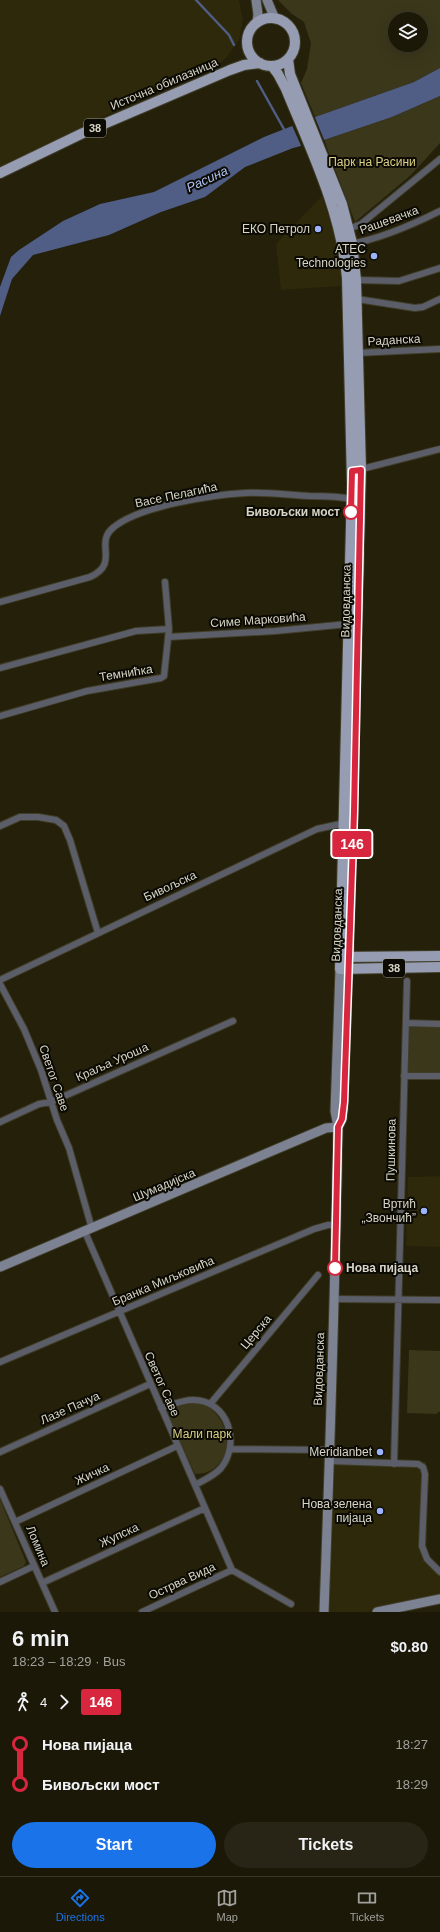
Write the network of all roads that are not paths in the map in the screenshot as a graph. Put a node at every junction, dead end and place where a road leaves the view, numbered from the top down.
1 (256, 0) edge
2 (267, 0) edge
3 (275, 19) junction
4 (257, 23) junction
5 (248, 47) junction
6 (288, 59) junction
7 (260, 63) junction
8 (272, 66) junction
9 (230, 70) junction
10 (290, 87) junction
11 (440, 159) edge
12 (0, 173) edge
13 (440, 211) edge
14 (345, 231) junction
15 (348, 244) junction
16 (440, 268) edge
17 (356, 280) junction
18 (357, 299) junction
19 (440, 299) edge
20 (440, 348) edge
21 (354, 353) junction
22 (440, 449) edge
23 (356, 471) junction
24 (351, 499) junction
25 (165, 582) dead end
26 (0, 602) edge
27 (348, 624) junction
28 (168, 629) junction
29 (168, 637) junction
30 (353, 638) junction
31 (0, 668) edge
32 (0, 716) edge
33 (348, 823) junction
34 (0, 826) edge
35 (98, 933) junction
36 (440, 956) edge
37 (344, 957) junction
38 (440, 967) edge
39 (344, 969) junction
40 (0, 980) edge
41 (407, 981) dead end
42 (0, 984) edge
43 (233, 1020) dead end
44 (406, 1023) junction
45 (440, 1024) edge
46 (404, 1076) junction
47 (440, 1076) edge
48 (51, 1102) junction
49 (0, 1122) edge
50 (338, 1127) junction
51 (336, 1225) junction
52 (88, 1230) junction
53 (0, 1267) edge
54 (318, 1275) dead end
55 (334, 1299) junction
56 (398, 1300) junction
57 (440, 1300) edge
58 (119, 1312) junction
59 (0, 1362) edge
60 (150, 1384) junction
61 (211, 1403) junction
62 (161, 1408) junction
63 (177, 1446) junction
64 (230, 1449) junction
65 (330, 1450) junction
66 (0, 1452) edge
67 (330, 1461) junction
68 (394, 1464) junction
69 (195, 1485) junction
70 (0, 1488) edge
71 (205, 1508) junction
72 (15, 1522) junction
73 (34, 1566) junction
74 (232, 1570) junction
75 (440, 1572) edge
76 (0, 1582) edge
77 (42, 1583) junction
78 (440, 1599) edge
79 (291, 1604) dead end
80 (55, 1612) edge
81 (142, 1612) edge
82 (324, 1612) edge
83 (377, 1612) edge

1 - 4 main road
2 - 3 main road
3 - 4 main road
3 - 6 main road
4 - 5 main road, 38
5 - 7 main road
5 - 9 main road, Источна обилазница / 38
6 - 8 main road
6 - 10 main road
7 - 8 main road, 38
7 - 9 main road, Источна обилазница / 38
8 - 10 main road
9 - 12 main road, Источна обилазница / 38
10 - 14 main road, Видовданска
11 - 14 street
13 - 15 street, Рашевачка
14 - 15 main road, Видовданска
15 - 17 main road, Видовданска
15 - 21 main road, Видовданска
16 - 17 street
17 - 18 main road, Видовданска
18 - 19 street
18 - 21 main road, Видовданска
20 - 21 street, Раданска
21 - 23 main road, Видовданска
22 - 23 street
23 - 24 main road, Видовданска
23 - 30 main road, Видовданска
24 - 26 street, Васе Пелагића
24 - 27 main road, Видовданска
25 - 28 street, Темнићка
27 - 29 street, Симе Марковића
27 - 30 main road, Видовданска
28 - 29 street, Темнићка
28 - 31 street
29 - 32 street, Темнићка
30 - 33 main road, Видовданска
33 - 35 street, Бивољска
33 - 37 main road, Видовданска
34 - 35 street
35 - 40 street, Бивољска
36 - 37 main road, 38
37 - 39 main road, Видовданска
38 - 39 main road, 38
39 - 50 main road, Видовданска
41 - 44 street, Пушкинова
42 - 48 street, Светог Саве
43 - 48 street, Краља Уроша
44 - 45 street
44 - 46 street, Пушкинова
46 - 47 street
46 - 56 street, Пушкинова
48 - 49 street, Краља Уроша
48 - 52 street, Светог Саве
50 - 51 main road, Видовданска
50 - 52 main road, Шумадијска
51 - 55 main road, Видовданска
51 - 58 street, Бранка Миљковића
52 - 53 main road, Шумадијска
52 - 58 street, Светог Саве
54 - 61 street, Церска
55 - 56 street
55 - 65 main road, Видовданска
56 - 57 street
56 - 68 street, Пушкинова
58 - 59 street, Бранка Миљковића
58 - 60 street, Светог Саве
60 - 62 street, Светог Саве
60 - 66 street, Лазе Пачуа
61 - 62 street
61 - 64 street
62 - 63 street, Светог Саве
63 - 69 street, Светог Саве
63 - 72 street, Жичка
64 - 65 street
64 - 69 street
65 - 67 main road, Видовданска
67 - 68 street
67 - 82 main road, Видовданска
68 - 75 street
69 - 71 street, Светог Саве
70 - 72 street, Ломина
71 - 74 street, Светог Саве
71 - 77 street, Жупска
72 - 73 street, Ломина
73 - 76 street
73 - 77 street, Ломина
74 - 79 street
74 - 81 street, Острва Вида
77 - 80 street, Ломина
78 - 83 main road

